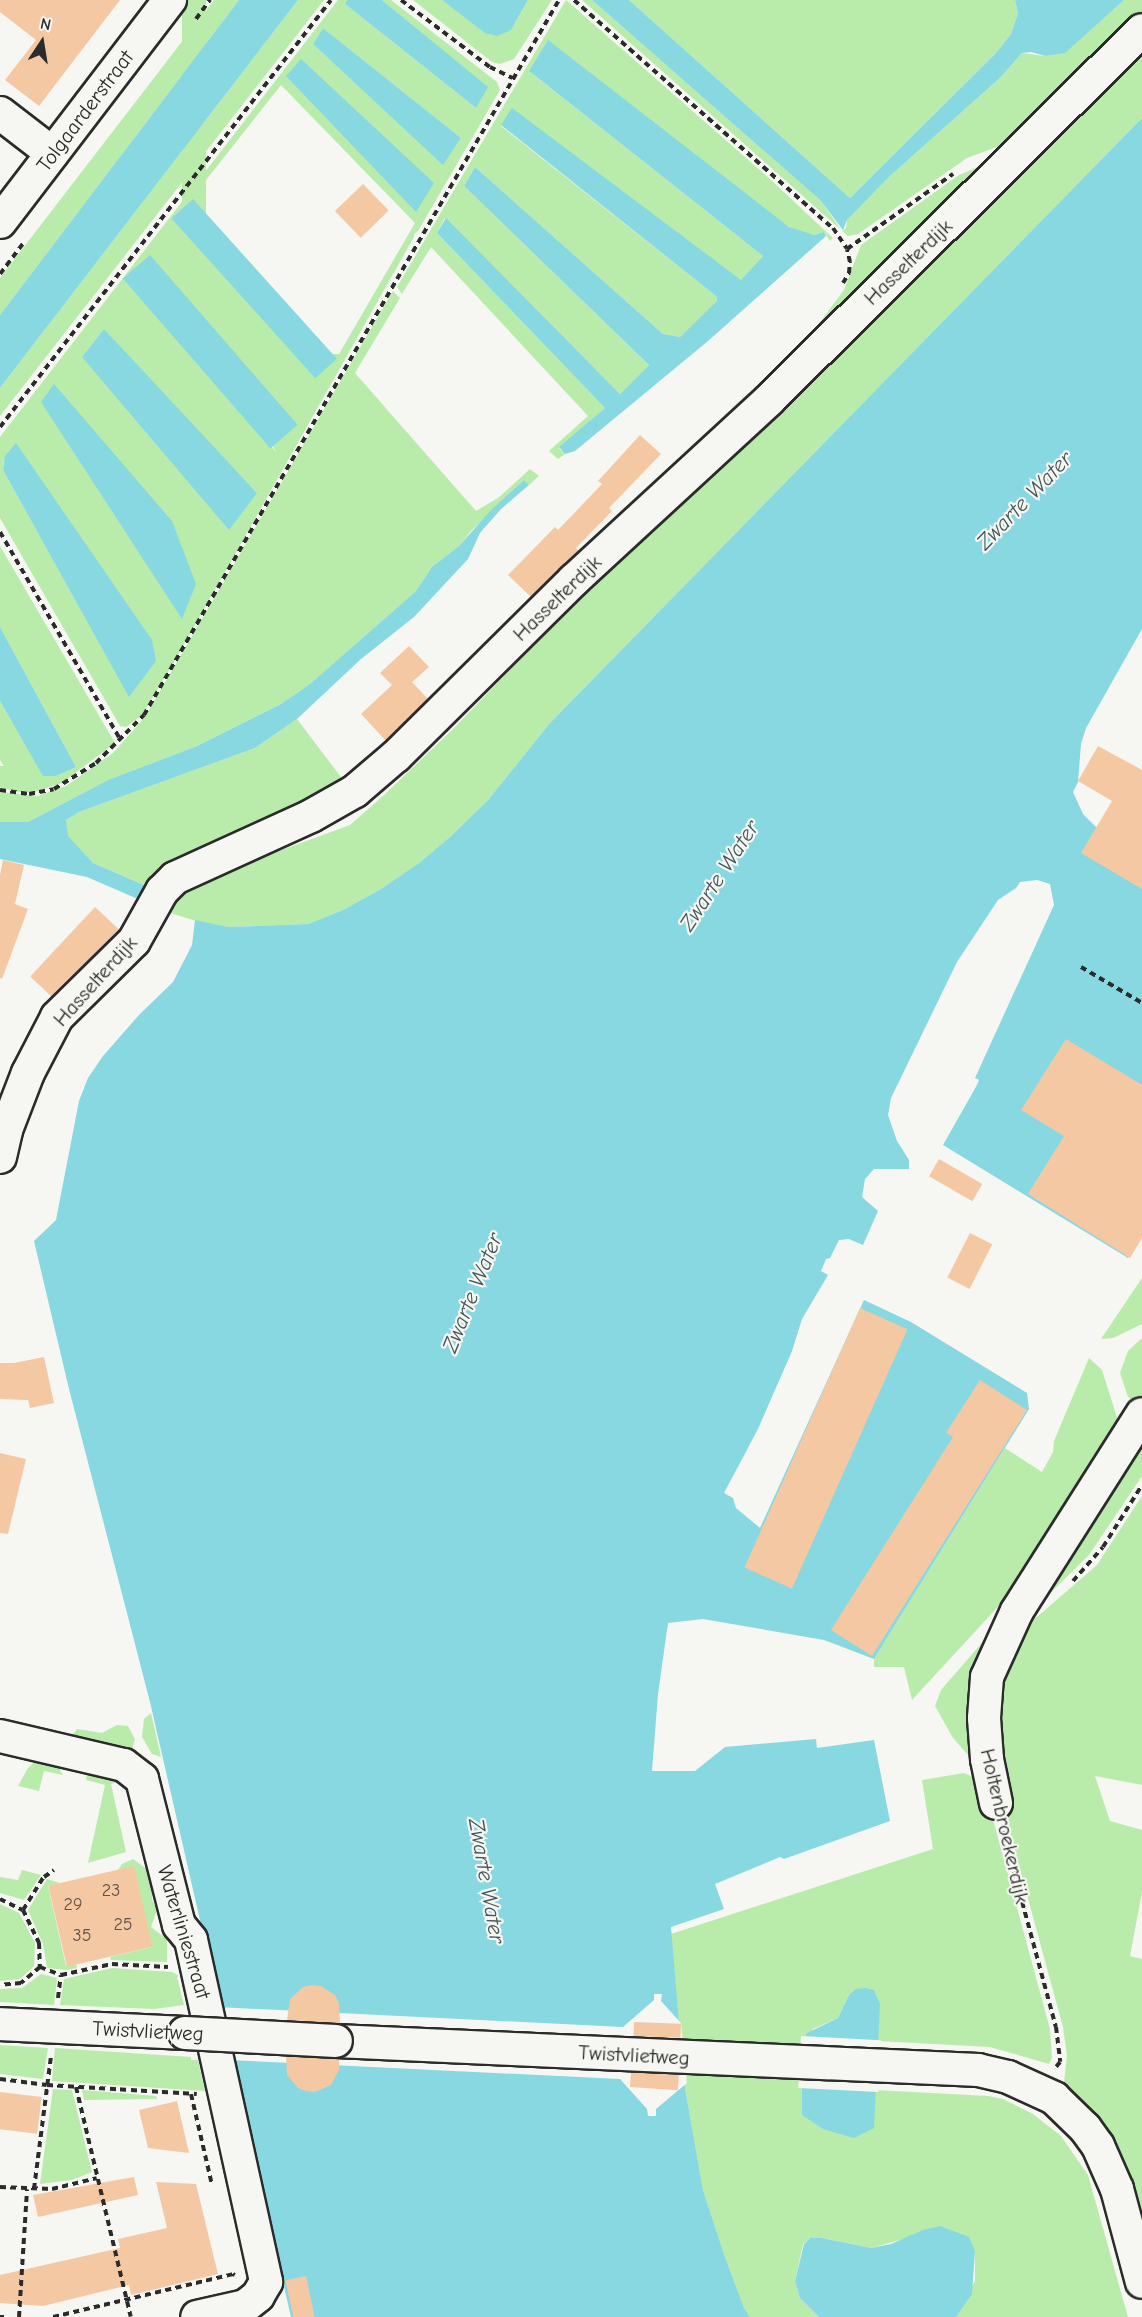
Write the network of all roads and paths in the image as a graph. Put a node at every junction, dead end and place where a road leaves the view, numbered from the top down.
1 (170, 0) edge
2 (331, 0) edge
3 (401, 0) edge
4 (559, 0) edge
5 (574, 0) edge
6 (1142, 30) edge
7 (513, 78) junction
8 (0, 113) edge
9 (52, 153) junction
10 (0, 222) edge
11 (847, 249) dead end
12 (0, 427) edge
13 (0, 532) edge
14 (121, 741) junction
15 (0, 790) edge
16 (1082, 967) dead end
17 (1142, 1003) edge
18 (0, 1157) edge
19 (1142, 1414) edge
20 (0, 1736) edge
21 (996, 1803) joint
22 (54, 1870) dead end
23 (0, 1899) edge
24 (23, 1910) junction
25 (40, 1966) junction
26 (198, 1969) junction
27 (61, 1975) junction
28 (0, 1985) edge
29 (58, 2000) dead end
30 (0, 2024) edge
31 (51, 2052) dead end
32 (0, 2079) edge
33 (47, 2085) junction
34 (76, 2087) junction
35 (1041, 2090) junction
36 (226, 2096) junction
37 (97, 2178) junction
38 (0, 2187) edge
39 (27, 2189) junction
40 (34, 2189) junction
41 (263, 2279) junction
42 (1142, 2282) edge
43 (127, 2299) junction
44 (19, 2317) edge
45 (53, 2317) edge
46 (131, 2317) edge
47 (197, 2317) edge

1 - 9 street, Tolgaarderstraat
2 - 12 path
3 - 7 path
4 - 7 path
5 - 11 path
6 - 18 street, Hasselterdijk
7 - 14 path
8 - 9 street
9 - 10 street, Tolgaarderstraat
13 - 14 path
14 - 15 path
16 - 17 path
19 - 21 street, Holtenbroekerdijk
20 - 26 street, Waterliniestraat
21 - 35 path, Holtenbroekerdijk
22 - 24 path
23 - 24 path
24 - 25 path
25 - 27 path
25 - 28 path
26 - 27 path
26 - 36 street, Waterliniestraat
27 - 29 path
30 - 35 street, Twistvlietweg, bridge
31 - 33 path
32 - 33 path
33 - 34 path
33 - 40 path
34 - 36 path
34 - 37 path
35 - 42 street, Twistvlietweg
36 - 41 street, Waterliniestraat
37 - 40 path
37 - 43 path
38 - 39 path
39 - 40 path
39 - 44 path
41 - 43 path
41 - 47 street
43 - 45 path
43 - 46 path

